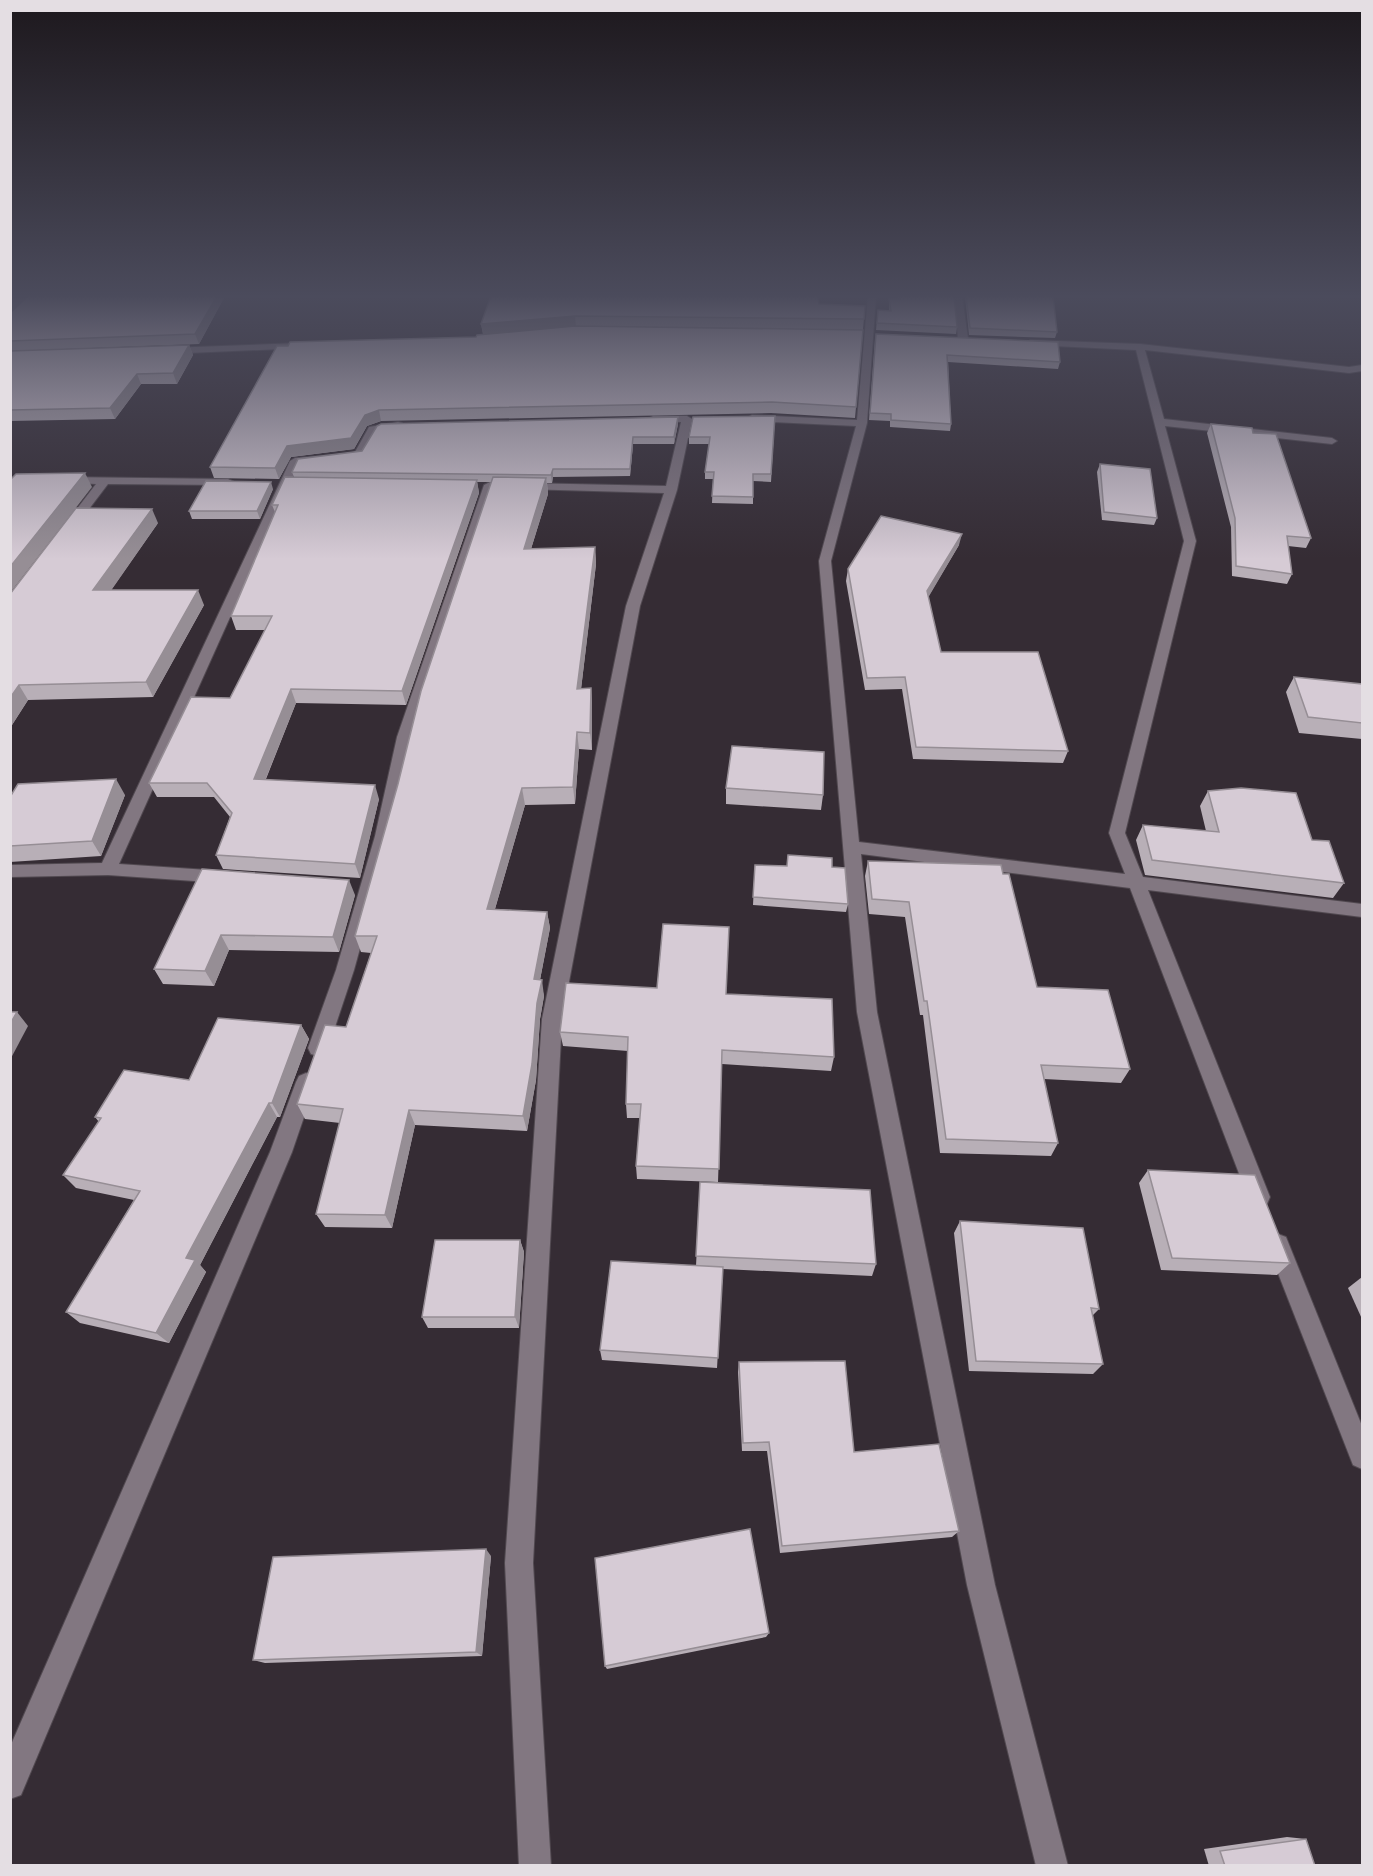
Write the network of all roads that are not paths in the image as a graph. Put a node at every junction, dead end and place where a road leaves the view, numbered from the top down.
1 (866, 384) edge
2 (1150, 384) edge
3 (735, 418) edge
4 (628, 420) edge
5 (1160, 422) junction
6 (862, 423) junction
7 (416, 425) edge
8 (1332, 441) dead end
9 (57, 480) edge
10 (104, 481) junction
11 (235, 482) edge
12 (671, 490) junction
13 (64, 535) edge
14 (854, 847) junction
15 (108, 869) junction
16 (10, 871) edge
17 (238, 878) edge
18 (1135, 884) junction
19 (1362, 910) edge
20 (1362, 1456) edge
21 (10, 1784) edge
22 (535, 1866) edge
23 (1052, 1866) edge

1 - 6 street
2 - 5 street
3 - 6 street
4 - 12 street
5 - 8 street
5 - 18 street
6 - 14 street
7 - 15 street
9 - 10 street
10 - 11 street
10 - 13 street
12 - 21 street
12 - 22 street
14 - 18 street
14 - 23 street
15 - 16 street
15 - 17 street
18 - 19 street
18 - 20 street

